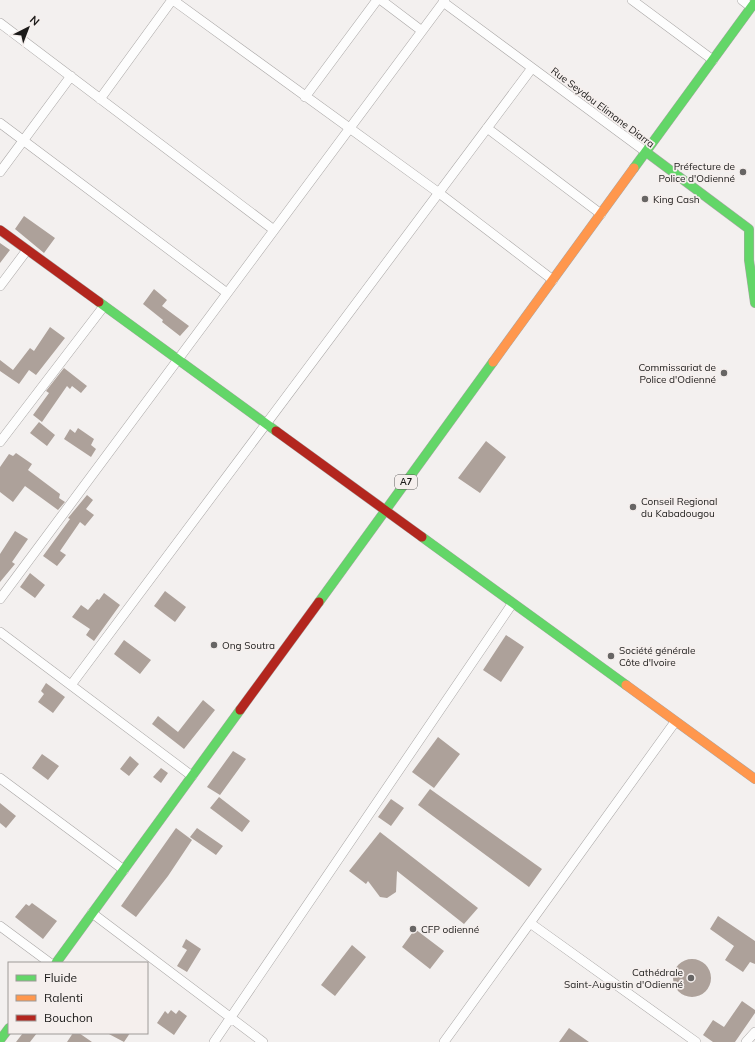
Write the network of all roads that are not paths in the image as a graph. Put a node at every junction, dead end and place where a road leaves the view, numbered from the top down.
1 (173, 0) edge
2 (377, 0) edge
3 (381, 0) edge
4 (632, 0) edge
5 (742, 0) edge
6 (444, 1) edge
7 (753, 4) edge
8 (0, 23) edge
9 (422, 31) junction
10 (713, 60) junction
11 (532, 68) junction
12 (70, 76) junction
13 (305, 97) junction
14 (100, 99) junction
15 (0, 123) edge
16 (350, 128) junction
17 (487, 128) junction
18 (23, 141) junction
19 (646, 152) junction
20 (0, 172) edge
21 (438, 193) junction
22 (601, 214) junction
23 (755, 221) edge
24 (749, 229) junction
25 (0, 230) edge
26 (274, 230) junction
27 (27, 250) junction
28 (552, 280) junction
29 (0, 286) edge
30 (227, 293) junction
31 (755, 303) edge
32 (104, 306) junction
33 (178, 360) junction
34 (266, 424) junction
35 (0, 442) edge
36 (385, 511) junction
37 (0, 599) edge
38 (512, 604) junction
39 (0, 632) edge
40 (71, 685) junction
41 (675, 722) junction
42 (192, 776) junction
43 (0, 778) edge
44 (755, 779) edge
45 (124, 870) junction
46 (92, 913) junction
47 (530, 923) junction
48 (0, 926) edge
49 (49, 962) edge
50 (57, 962) edge
51 (231, 1018) junction
52 (8, 1029) edge
53 (755, 1032) edge
54 (0, 1040) edge
55 (214, 1042) edge
56 (263, 1042) edge
57 (444, 1042) edge
58 (696, 1042) edge
59 (746, 1042) edge

1 - 13 street
1 - 14 street
2 - 13 street
3 - 9 street
4 - 10 street
5 - 7 street
6 - 9 street
6 - 11 street, Rue Seydou Elimane Diarra
7 - 10 main road, A7
8 - 12 street
9 - 16 street
10 - 19 main road, A7
11 - 17 street
11 - 19 street, Rue Seydou Elimane Diarra
12 - 14 street
12 - 18 street
13 - 16 street
14 - 26 street
15 - 18 street
16 - 21 street
16 - 26 street
17 - 21 street
17 - 22 street
18 - 20 street
18 - 30 street
19 - 22 main road, A7
19 - 24 main road, Rue Seydou Elimane Diarra
21 - 28 street
21 - 34 street
22 - 28 main road, A7
23 - 24 street
24 - 31 main road
25 - 27 main road
26 - 30 street
27 - 29 street
27 - 32 main road
28 - 36 main road, A7
30 - 33 street
32 - 33 main road
32 - 35 street
33 - 34 main road
33 - 37 street
34 - 36 main road
34 - 40 street
36 - 38 main road
36 - 42 main road, A7
38 - 41 main road
38 - 51 street
39 - 40 street
40 - 42 street
41 - 44 main road
41 - 47 street
42 - 45 main road, A7
43 - 45 street
45 - 46 main road, A7
46 - 50 main road, A7
46 - 51 street
47 - 57 street
47 - 58 street
48 - 49 street
51 - 55 street
51 - 56 street
52 - 54 main road
53 - 59 street

